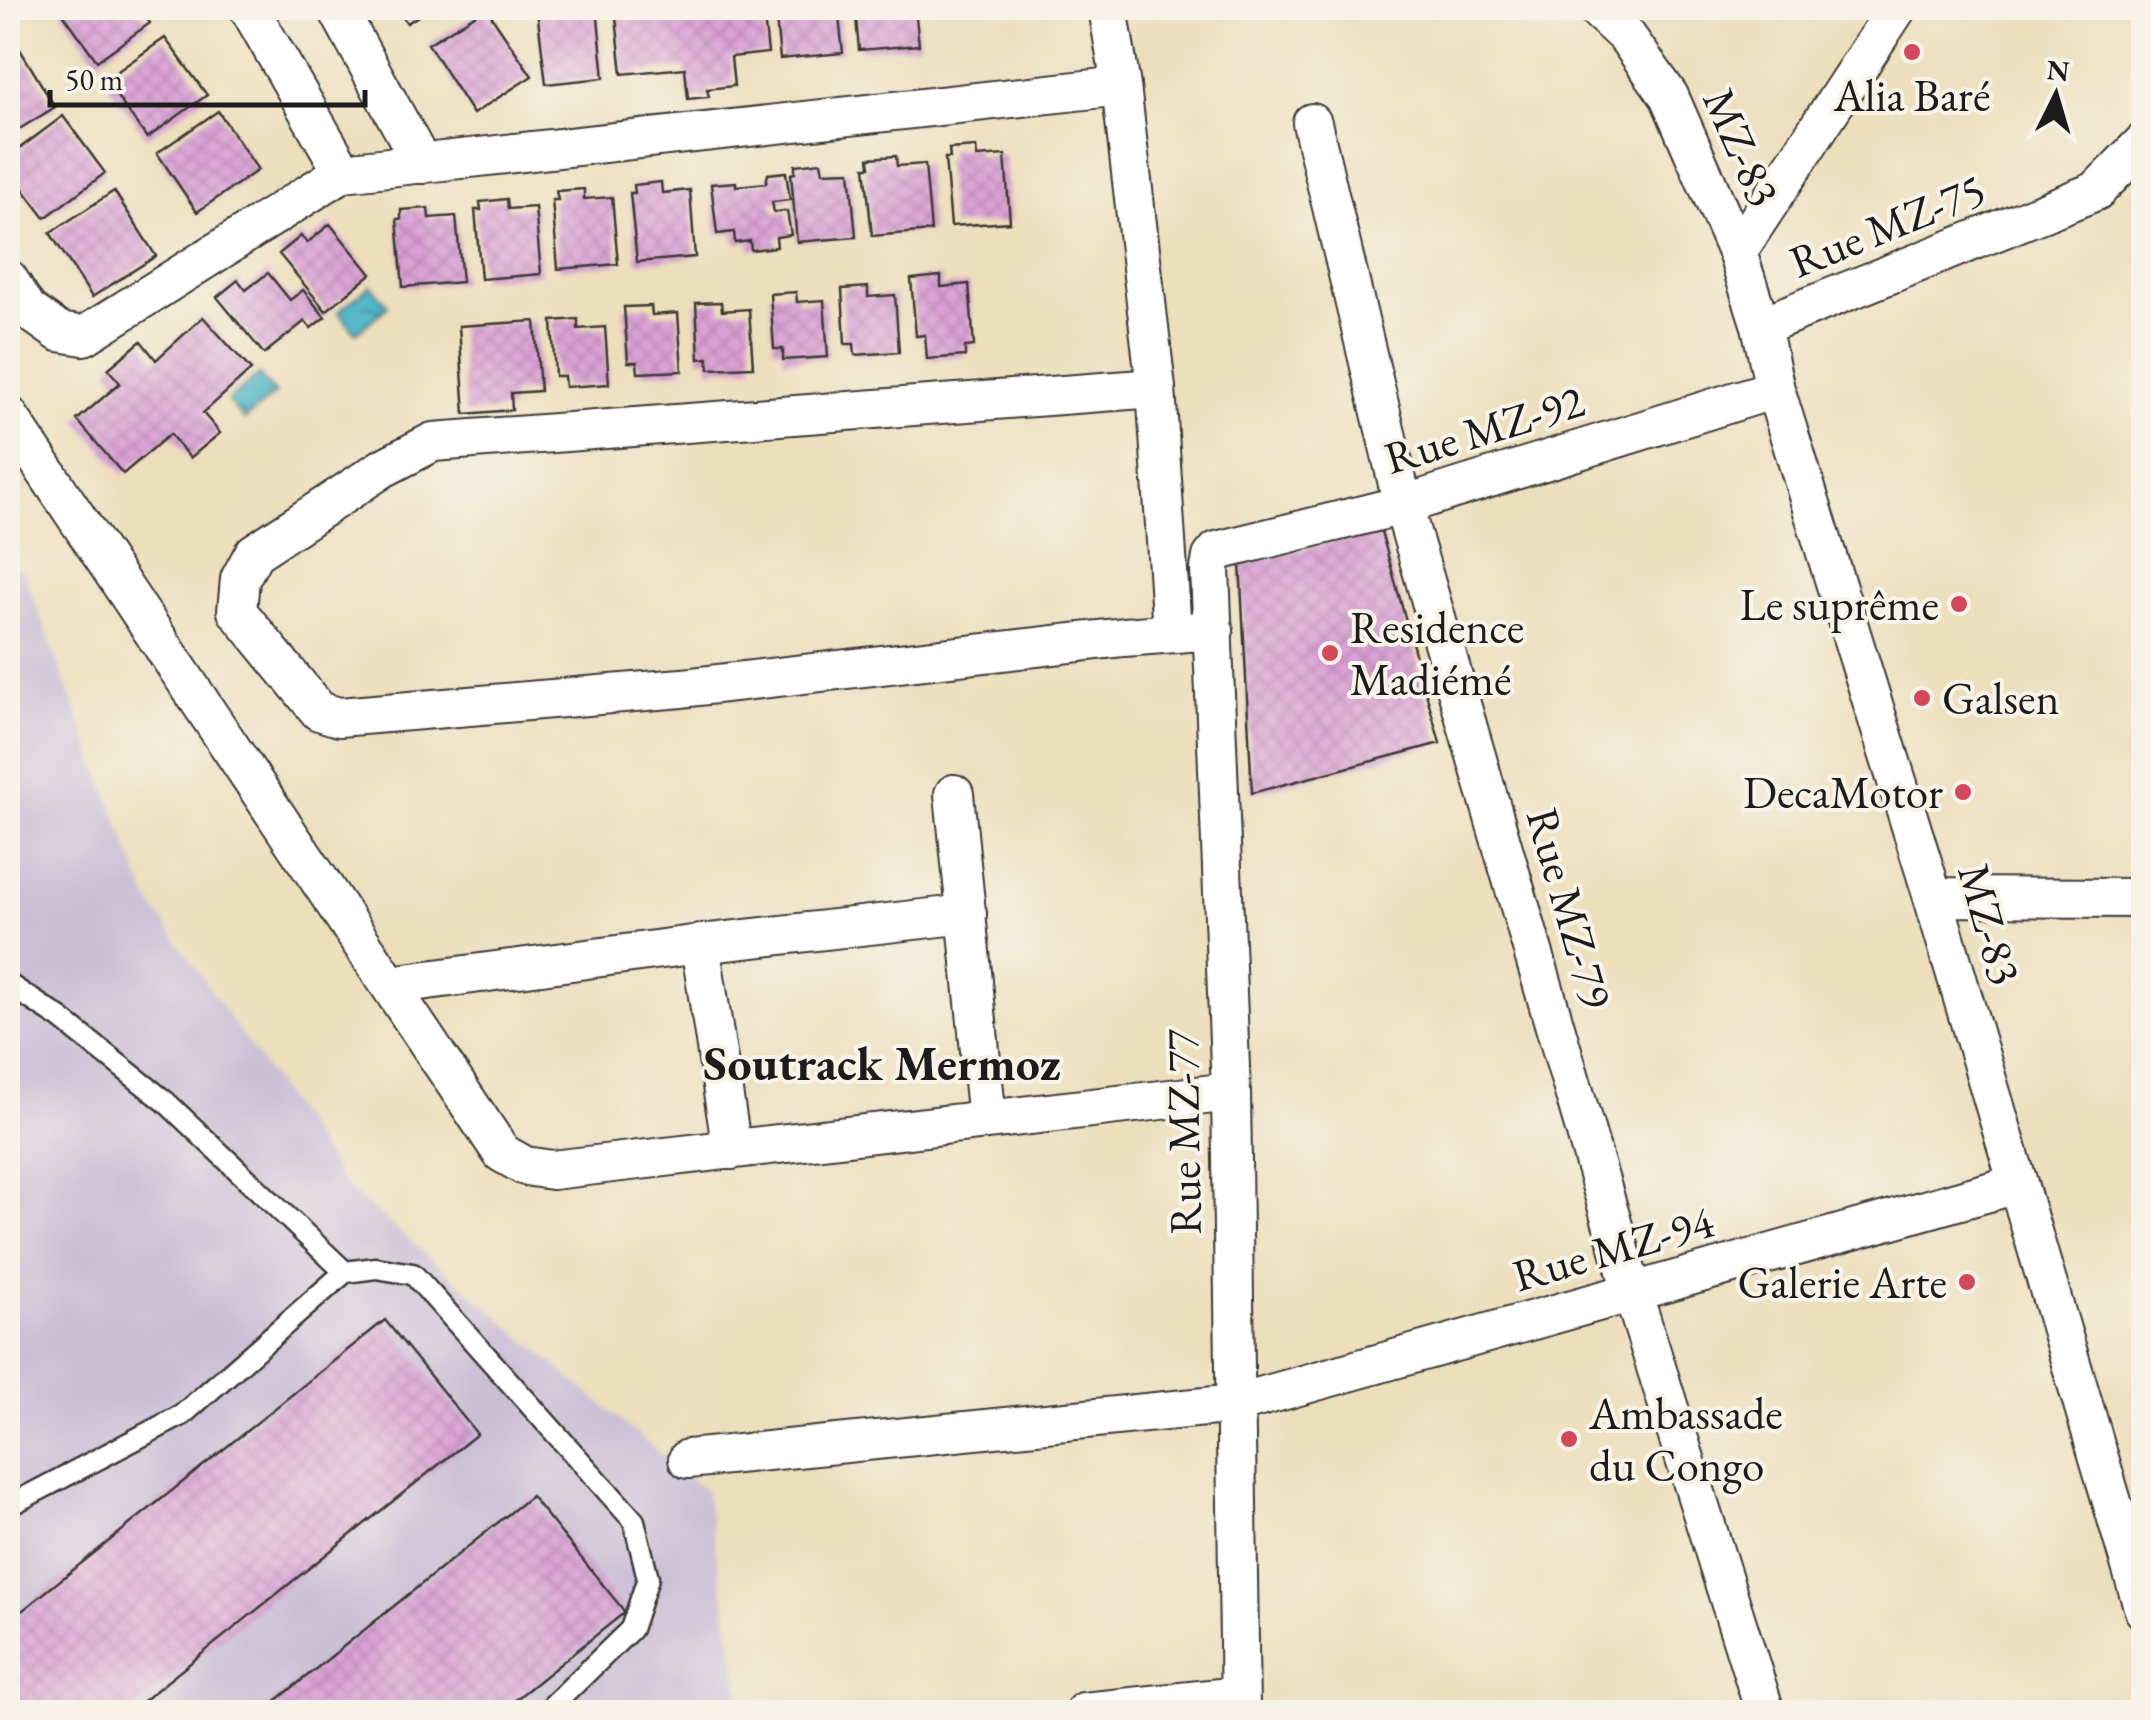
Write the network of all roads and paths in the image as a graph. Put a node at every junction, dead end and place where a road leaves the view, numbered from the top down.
1 (249, 8) edge
2 (336, 8) edge
3 (1108, 8) edge
4 (1596, 8) edge
5 (1897, 8) edge
6 (1122, 86) junction
7 (1312, 123) dead end
8 (2144, 142) edge
9 (422, 164) junction
10 (343, 172) junction
11 (1737, 252) junction
12 (8, 279) edge
13 (1760, 326) junction
14 (1156, 388) junction
15 (1776, 389) junction
16 (8, 415) edge
17 (1402, 505) junction
18 (1217, 551) joint
19 (1214, 630) junction
20 (1172, 632) junction
21 (954, 794) dead end
22 (1933, 897) junction
23 (2144, 898) edge
24 (967, 914) junction
25 (700, 944) junction
26 (8, 984) edge
27 (390, 985) junction
28 (1232, 1092) junction
29 (988, 1120) junction
30 (732, 1150) junction
31 (2017, 1184) junction
32 (345, 1272) junction
33 (1632, 1291) junction
34 (1236, 1404) junction
35 (688, 1459) dead end
36 (8, 1503) edge
37 (2144, 1610) edge
38 (1240, 1704) edge
39 (546, 1712) edge
40 (1084, 1712) edge
41 (1764, 1712) edge

1 - 10 street
2 - 9 street
3 - 6 street
4 - 11 street, MZ-83
5 - 11 street
6 - 9 street
6 - 14 street
7 - 17 street, Rue MZ-79
8 - 13 street, Rue MZ-75
9 - 10 street
10 - 12 street
11 - 13 street, MZ-83
13 - 15 street, MZ-83
14 - 20 street
14 - 20 street
15 - 17 street, Rue MZ-92
15 - 22 street, MZ-83
16 - 27 street
17 - 18 street, Rue MZ-92
17 - 33 street, Rue MZ-79
18 - 19 street, Rue MZ-77
19 - 20 street
19 - 28 street, Rue MZ-77
21 - 24 street
22 - 23 street
22 - 31 street, MZ-83
24 - 25 street
24 - 29 street
25 - 27 street
25 - 30 street
26 - 32 lane
27 - 30 street
28 - 29 street
28 - 34 street, Rue MZ-77
29 - 30 street
31 - 33 street, Rue MZ-94
31 - 37 street, MZ-83
32 - 36 lane
32 - 39 lane
33 - 34 street, Rue MZ-94
33 - 41 street, Rue MZ-79
34 - 35 street, Rue MZ-94
34 - 38 street, Rue MZ-77
38 - 40 street

